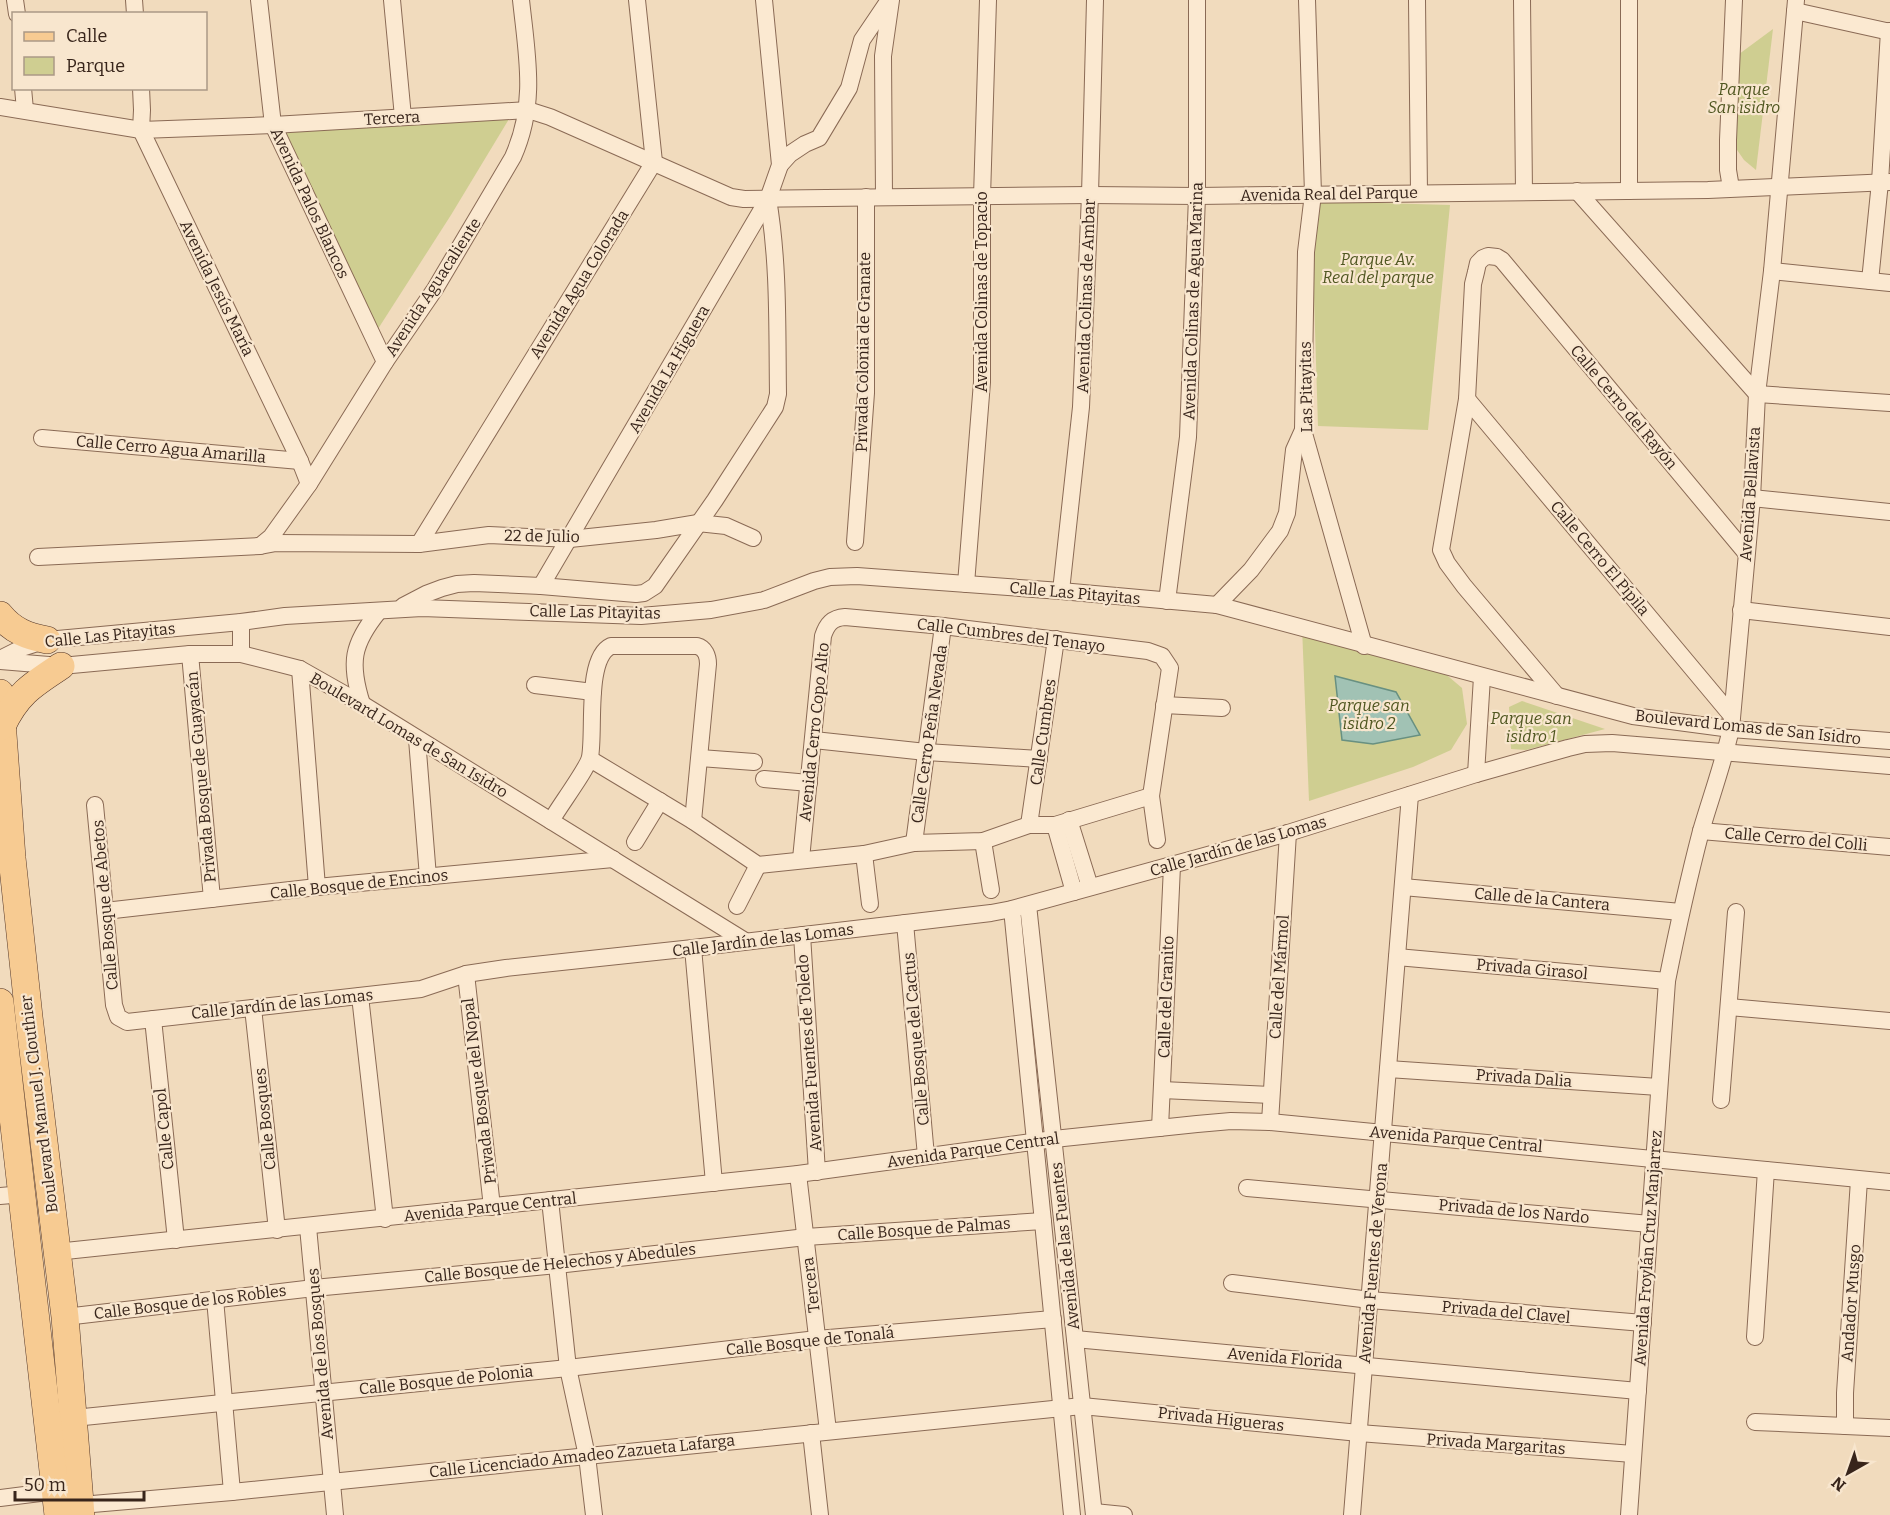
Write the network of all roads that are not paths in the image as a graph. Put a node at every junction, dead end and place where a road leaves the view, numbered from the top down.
1 (259, 0) edge
2 (392, 0) edge
3 (521, 0) edge
4 (637, 0) edge
5 (764, 0) edge
6 (890, 0) edge
7 (988, 0) edge
8 (1095, 0) edge
9 (1197, 0) edge
10 (1307, 0) edge
11 (1417, 0) edge
12 (1522, 0) edge
13 (1629, 0) edge
14 (1734, 0) edge
15 (1796, 5) edge
16 (1889, 32) edge
17 (24, 90) edge
18 (141, 90) edge
19 (0, 107) edge
20 (26, 110) junction
21 (528, 110) junction
22 (403, 117) junction
23 (273, 125) junction
24 (141, 130) junction
25 (654, 162) junction
26 (780, 165) junction
27 (1885, 182) edge
28 (1731, 188) junction
29 (1779, 188) junction
30 (1577, 191) junction
31 (1629, 191) junction
32 (1524, 192) junction
33 (1419, 193) junction
34 (1313, 194) junction
35 (1090, 195) junction
36 (1197, 196) junction
37 (866, 197) junction
38 (884, 197) junction
39 (982, 197) junction
40 (768, 199) junction
41 (1772, 271) junction
42 (1869, 281) junction
43 (1890, 283) edge
44 (385, 362) junction
45 (1757, 394) junction
46 (1467, 399) junction
47 (1890, 403) edge
48 (1303, 430) junction
49 (42, 438) dead end
50 (300, 461) junction
51 (309, 484) junction
52 (1752, 498) junction
53 (1890, 512) edge
54 (698, 523) junction
55 (753, 538) dead end
56 (570, 539) junction
57 (855, 542) dead end
58 (418, 544) junction
59 (260, 546) junction
60 (1746, 553) junction
61 (38, 557) dead end
62 (966, 584) junction
63 (541, 586) junction
64 (1060, 591) junction
65 (1167, 601) junction
66 (1217, 605) junction
67 (397, 609) junction
68 (379, 610) junction
69 (1741, 610) junction
70 (0, 615) edge
71 (845, 617) joint
72 (241, 622) junction
73 (943, 626) junction
74 (1890, 627) edge
75 (1056, 639) junction
76 (47, 640) junction
77 (1364, 646) junction
78 (190, 654) junction
79 (241, 654) junction
80 (0, 660) edge
81 (61, 666) junction
82 (300, 669) junction
83 (1482, 677) junction
84 (535, 685) dead end
85 (594, 692) junction
86 (0, 693) edge
87 (1557, 696) junction
88 (362, 704) junction
89 (1164, 705) junction
90 (1222, 708) dead end
91 (1732, 722) junction
92 (2, 726) junction
93 (417, 739) junction
94 (814, 740) junction
95 (1890, 741) edge
96 (926, 752) junction
97 (1726, 752) junction
98 (700, 758) junction
99 (590, 759) junction
100 (1039, 759) junction
101 (754, 762) dead end
102 (1890, 766) edge
103 (1476, 774) junction
104 (764, 779) dead end
105 (809, 783) junction
106 (1410, 795) junction
107 (1151, 796) junction
108 (660, 801) junction
109 (95, 805) dead end
110 (550, 821) junction
111 (693, 821) junction
112 (1062, 823) junction
113 (1029, 825) junction
114 (1701, 831) junction
115 (1288, 833) junction
116 (1157, 840) dead end
117 (635, 842) dead end
118 (983, 842) junction
119 (914, 843) junction
120 (1890, 847) edge
121 (864, 854) junction
122 (613, 859) junction
123 (801, 859) junction
124 (758, 865) junction
125 (1172, 866) junction
126 (428, 877) junction
127 (317, 887) junction
128 (1403, 887) junction
129 (1082, 889) junction
130 (991, 890) dead end
131 (212, 899) junction
132 (870, 904) dead end
133 (737, 906) dead end
134 (1020, 907) junction
135 (105, 911) junction
136 (1681, 912) junction
137 (1736, 912) dead end
138 (906, 923) junction
139 (802, 935) junction
140 (745, 941) junction
141 (693, 948) junction
142 (1397, 957) junction
143 (466, 974) junction
144 (1667, 981) junction
145 (360, 996) junction
146 (0, 1002) edge
147 (114, 1005) joint
148 (1729, 1007) junction
149 (253, 1008) junction
150 (153, 1019) junction
151 (1890, 1021) edge
152 (1388, 1069) junction
153 (1659, 1087) junction
154 (1162, 1090) junction
155 (1271, 1095) junction
156 (1721, 1100) dead end
157 (1270, 1122) junction
158 (1160, 1128) junction
159 (1383, 1132) junction
160 (1054, 1139) junction
161 (1035, 1142) junction
162 (926, 1156) junction
163 (1654, 1158) junction
164 (1766, 1170) junction
165 (817, 1172) junction
166 (798, 1174) junction
167 (1859, 1180) junction
168 (1890, 1182) edge
169 (714, 1183) junction
170 (1247, 1188) dead end
171 (11, 1195) edge
172 (1378, 1198) junction
173 (550, 1200) junction
174 (492, 1208) junction
175 (385, 1219) junction
176 (1043, 1221) junction
177 (1650, 1224) junction
178 (308, 1227) junction
179 (277, 1230) junction
180 (806, 1237) junction
181 (176, 1240) junction
182 (56, 1252) junction
183 (557, 1265) junction
184 (1232, 1284) dead end
185 (314, 1288) junction
186 (215, 1299) junction
187 (1370, 1300) junction
188 (65, 1317) junction
189 (1053, 1319) junction
190 (1643, 1323) junction
191 (1755, 1337) dead end
192 (817, 1339) junction
193 (1075, 1339) junction
194 (1364, 1366) junction
195 (568, 1368) junction
196 (1638, 1391) junction
197 (323, 1392) junction
198 (223, 1402) junction
199 (1082, 1406) junction
200 (1061, 1407) junction
201 (74, 1418) junction
202 (1755, 1422) dead end
203 (1845, 1426) junction
204 (1890, 1428) edge
205 (819, 1432) junction
206 (1359, 1433) junction
207 (1633, 1454) junction
208 (586, 1456) junction
209 (332, 1482) junction
210 (232, 1492) junction
211 (0, 1498) edge
212 (69, 1507) edge
213 (1094, 1514) edge
214 (335, 1515) edge
215 (594, 1515) edge
216 (820, 1515) edge
217 (1072, 1515) edge
218 (1124, 1515) edge
219 (1352, 1515) edge
220 (1629, 1515) edge

1 - 23 street, Avenida Palos Blancos
2 - 22 street
3 - 21 street, Avenida Aguacaliente
4 - 25 street
5 - 26 street
6 - 26 street
6 - 38 street
7 - 39 street, Avenida Colinas de Topacio
8 - 35 street, Avenida Colinas de Ambar
9 - 36 street, Avenida Colinas de Agua Marina
10 - 34 street, Las Pitayitas
11 - 33 street
12 - 32 street
13 - 31 street
14 - 28 street
15 - 16 street
15 - 29 street, Avenida Bellavista
16 - 27 street
17 - 20 street
18 - 24 street, Avenida Jesús María
19 - 20 street, Tercera
20 - 24 street, Tercera
21 - 22 street, Tercera
21 - 25 street, Tercera
21 - 44 street, Avenida Aguacaliente
22 - 23 street, Tercera
23 - 24 street, Tercera
23 - 44 street, Avenida Palos Blancos
24 - 50 street, Avenida Jesús María
25 - 40 street, Tercera
25 - 58 street, Avenida Agua Colorada
26 - 40 street, Avenida La Higuera
27 - 29 street, Avenida Real del Parque
27 - 42 street
28 - 29 street, Avenida Real del Parque
28 - 31 street, Avenida Real del Parque
29 - 41 street, Avenida Bellavista
30 - 31 street, Avenida Real del Parque
30 - 32 street, Avenida Real del Parque
30 - 45 street
32 - 33 street, Avenida Real del Parque
33 - 34 street, Avenida Real del Parque
34 - 36 street, Avenida Real del Parque
34 - 48 street, Las Pitayitas
35 - 36 street, Avenida Real del Parque
35 - 39 street, Avenida Real del Parque
35 - 64 street, Avenida Colinas de Ambar
36 - 65 street, Avenida Colinas de Agua Marina
37 - 38 street, Avenida Real del Parque
37 - 40 street, Avenida Real del Parque
37 - 57 street, Privada Colonia de Granate
38 - 39 street, Avenida Real del Parque
39 - 62 street, Avenida Colinas de Topacio
40 - 54 street
40 - 56 street, Avenida La Higuera
41 - 42 street
41 - 45 street, Avenida Bellavista
42 - 43 street
44 - 51 street, Avenida Aguacaliente
45 - 47 street
45 - 52 street, Avenida Bellavista
46 - 60 street, Calle Cerro del Rayón
46 - 87 street
46 - 91 street, Calle Cerro El Pípila
48 - 66 street
48 - 77 street, Las Pitayitas
49 - 50 street, Calle Cerro Agua Amarilla
50 - 51 street, Avenida Jesús María
51 - 59 street, Avenida Aguacaliente
52 - 53 street
52 - 60 street, Avenida Bellavista
54 - 55 street, 22 de Julio
54 - 56 street, 22 de Julio
54 - 63 street
56 - 58 street, 22 de Julio
56 - 63 street, Avenida La Higuera
58 - 59 street, 22 de Julio
59 - 61 street, 22 de Julio
60 - 69 street, Avenida Bellavista
62 - 64 street, Calle Las Pitayitas
62 - 67 street, Calle Las Pitayitas
63 - 67 street
64 - 65 street, Calle Las Pitayitas
65 - 66 street, Calle Las Pitayitas
66 - 77 street, Calle Las Pitayitas
67 - 68 street, Calle Las Pitayitas
68 - 72 street, Calle Las Pitayitas
68 - 88 street
69 - 74 street
69 - 91 street, Avenida Bellavista
70 - 76 main road
71 - 73 street, Calle Cumbres del Tenayo
71 - 94 street, Avenida Cerro Copo Alto
72 - 76 street, Calle Las Pitayitas
72 - 79 street
73 - 75 street, Calle Cumbres del Tenayo
73 - 96 street, Calle Cerro Peña Nevada
75 - 89 street, Calle Cumbres del Tenayo
75 - 100 street, Calle Cumbres
76 - 80 street, Calle Las Pitayitas
77 - 83 street, Boulevard Lomas de San Isidro
78 - 79 street, Boulevard Lomas de San Isidro
78 - 81 street, Boulevard Lomas de San Isidro
78 - 131 street, Privada Bosque de Guayacán
79 - 82 street, Boulevard Lomas de San Isidro
80 - 81 street, Boulevard Lomas de San Isidro
81 - 92 main road
82 - 88 street, Boulevard Lomas de San Isidro
82 - 127 street
83 - 87 street, Boulevard Lomas de San Isidro
83 - 103 street
84 - 85 street
85 - 98 street
85 - 99 street
86 - 92 main road, Boulevard Manuel J. Clouthier
87 - 91 street, Boulevard Lomas de San Isidro
88 - 93 street, Boulevard Lomas de San Isidro
89 - 90 street
89 - 107 street
91 - 95 street, Boulevard Lomas de San Isidro
91 - 97 street, Avenida Bellavista
92 - 182 main road, Boulevard Manuel J. Clouthier
93 - 110 street, Boulevard Lomas de San Isidro
93 - 126 street
94 - 96 street
94 - 105 street, Avenida Cerro Copo Alto
96 - 100 street
96 - 119 street, Calle Cerro Peña Nevada
97 - 102 street, Boulevard Lomas de San Isidro
97 - 103 street, Boulevard Lomas de San Isidro
97 - 114 street, Avenida Bellavista
98 - 101 street
98 - 111 street
99 - 108 street
99 - 110 street
100 - 113 street, Calle Cumbres
103 - 106 street, Boulevard Lomas de San Isidro
104 - 105 street
105 - 123 street, Avenida Cerro Copo Alto
106 - 115 street, Calle Jardín de las Lomas
106 - 128 street, Avenida Fuentes de Verona
107 - 112 street
107 - 116 street
108 - 111 street
108 - 117 street
109 - 135 street, Calle Bosque de Abetos
110 - 122 street, Boulevard Lomas de San Isidro
111 - 124 street
112 - 113 street
112 - 129 street
113 - 118 street
114 - 120 street, Calle Cerro del Colli
114 - 136 street, Avenida Bellavista
115 - 125 street, Calle Jardín de las Lomas
115 - 155 street, Calle del Mármol
118 - 119 street
118 - 130 street
119 - 121 street
121 - 123 street
121 - 132 street
122 - 126 street, Calle Bosque de Encinos
122 - 140 street, Boulevard Lomas de San Isidro
123 - 124 street
124 - 133 street
125 - 129 street, Calle Jardín de las Lomas
125 - 154 street, Calle del Granito
126 - 127 street, Calle Bosque de Encinos
127 - 131 street, Calle Bosque de Encinos
128 - 136 street, Calle de la Cantera
128 - 142 street, Avenida Fuentes de Verona
129 - 134 street, Calle Jardín de las Lomas
131 - 135 street, Calle Bosque de Encinos
134 - 138 street, Calle Jardín de las Lomas
134 - 160 street, Avenida de las Fuentes
134 - 161 street, Avenida de las Fuentes
135 - 147 street, Calle Bosque de Abetos
136 - 144 street, Avenida Bellavista
137 - 148 street
138 - 139 street, Calle Jardín de las Lomas
138 - 162 street, Calle Bosque del Cactus
139 - 140 street, Calle Jardín de las Lomas
139 - 165 street, Avenida Fuentes de Toledo
140 - 141 street, Calle Jardín de las Lomas
141 - 143 street, Calle Jardín de las Lomas
141 - 169 street
142 - 144 street, Privada Girasol
142 - 152 street, Avenida Fuentes de Verona
143 - 145 street, Calle Jardín de las Lomas
143 - 174 street, Privada Bosque del Nopal
144 - 153 street, Avenida Froylán Cruz Manjarrez
145 - 149 street, Calle Jardín de las Lomas
145 - 175 street
146 - 171 main road, Boulevard Manuel J. Clouthier
147 - 150 street, Calle Jardín de las Lomas
148 - 151 street
148 - 156 street
149 - 150 street, Calle Jardín de las Lomas
149 - 179 street, Calle Bosques
150 - 181 street, Calle Capol
152 - 153 street, Privada Dalia
152 - 159 street, Avenida Fuentes de Verona
153 - 163 street, Avenida Froylán Cruz Manjarrez
154 - 155 street
154 - 158 street, Calle del Granito
155 - 157 street, Calle del Mármol
157 - 158 street, Avenida Parque Central
157 - 159 street, Avenida Parque Central
158 - 160 street, Avenida Parque Central
159 - 163 street, Avenida Parque Central
159 - 172 street, Avenida Fuentes de Verona
160 - 161 street, Avenida Parque Central
160 - 193 street, Avenida de las Fuentes
161 - 162 street, Avenida Parque Central
161 - 176 street, Avenida de las Fuentes
162 - 165 street, Avenida Parque Central
163 - 164 street, Avenida Parque Central
163 - 177 street, Avenida Froylán Cruz Manjarrez
164 - 167 street, Avenida Parque Central
164 - 191 street
165 - 166 street, Avenida Parque Central
166 - 169 street, Avenida Parque Central
166 - 180 street, Tercera
167 - 168 street, Avenida Parque Central
167 - 203 street, Andador Musgo
169 - 173 street, Avenida Parque Central
170 - 172 street, Privada de los Nardo
171 - 212 main road, Boulevard Manuel J. Clouthier
172 - 177 street, Privada de los Nardo
172 - 187 street, Avenida Fuentes de Verona
173 - 174 street, Avenida Parque Central
173 - 183 street
174 - 175 street, Avenida Parque Central
175 - 178 street, Avenida Parque Central
176 - 180 street, Calle Bosque de Palmas
176 - 189 street, Avenida de las Fuentes
177 - 190 street, Avenida Froylán Cruz Manjarrez
178 - 179 street, Avenida Parque Central
178 - 185 street, Avenida de los Bosques
179 - 181 street, Avenida Parque Central
180 - 183 street, Calle Bosque de Helechos y Abedules
180 - 192 street, Tercera
181 - 182 street, Avenida Parque Central
182 - 188 main road, Boulevard Manuel J. Clouthier
183 - 185 street, Calle Bosque de Helechos y Abedules
183 - 195 street
184 - 187 street, Privada del Clavel
185 - 186 street, Calle Bosque de los Robles
185 - 197 street, Avenida de los Bosques
186 - 188 street, Calle Bosque de los Robles
186 - 198 street
187 - 190 street, Privada del Clavel
187 - 194 street, Avenida Fuentes de Verona
188 - 201 main road, Boulevard Manuel J. Clouthier
189 - 192 street, Calle Bosque de Tonalá
189 - 200 street, Avenida de las Fuentes
190 - 196 street, Avenida Froylán Cruz Manjarrez
192 - 195 street, Calle Bosque de Tonalá
192 - 205 street, Tercera
193 - 194 street, Avenida Florida
193 - 199 street, Avenida de las Fuentes
194 - 196 street, Avenida Florida
194 - 206 street, Avenida Fuentes de Verona
195 - 197 street, Calle Bosque de Polonia
195 - 208 street
196 - 207 street, Avenida Froylán Cruz Manjarrez
197 - 198 street, Calle Bosque de Polonia
197 - 209 street, Avenida de los Bosques
198 - 201 street, Calle Bosque de Polonia
198 - 210 street
199 - 200 street, Calle Licenciado Amadeo Zazueta Lafarga
199 - 206 street, Privada Higueras
199 - 213 street, Avenida de las Fuentes
200 - 205 street, Calle Licenciado Amadeo Zazueta Lafarga
200 - 217 street, Avenida de las Fuentes
201 - 212 main road, Boulevard Manuel J. Clouthier
202 - 203 street
203 - 204 street
205 - 208 street, Calle Licenciado Amadeo Zazueta Lafarga
205 - 216 street, Tercera
206 - 207 street, Privada Margaritas
206 - 219 street, Avenida Fuentes de Verona
207 - 220 street, Avenida Froylán Cruz Manjarrez
208 - 209 street, Calle Licenciado Amadeo Zazueta Lafarga
208 - 215 street
209 - 210 street, Calle Licenciado Amadeo Zazueta Lafarga
209 - 214 street, Avenida de los Bosques
210 - 212 street, Calle Licenciado Amadeo Zazueta Lafarga
211 - 212 street, Calle Licenciado Amadeo Zazueta Lafarga
213 - 218 street

